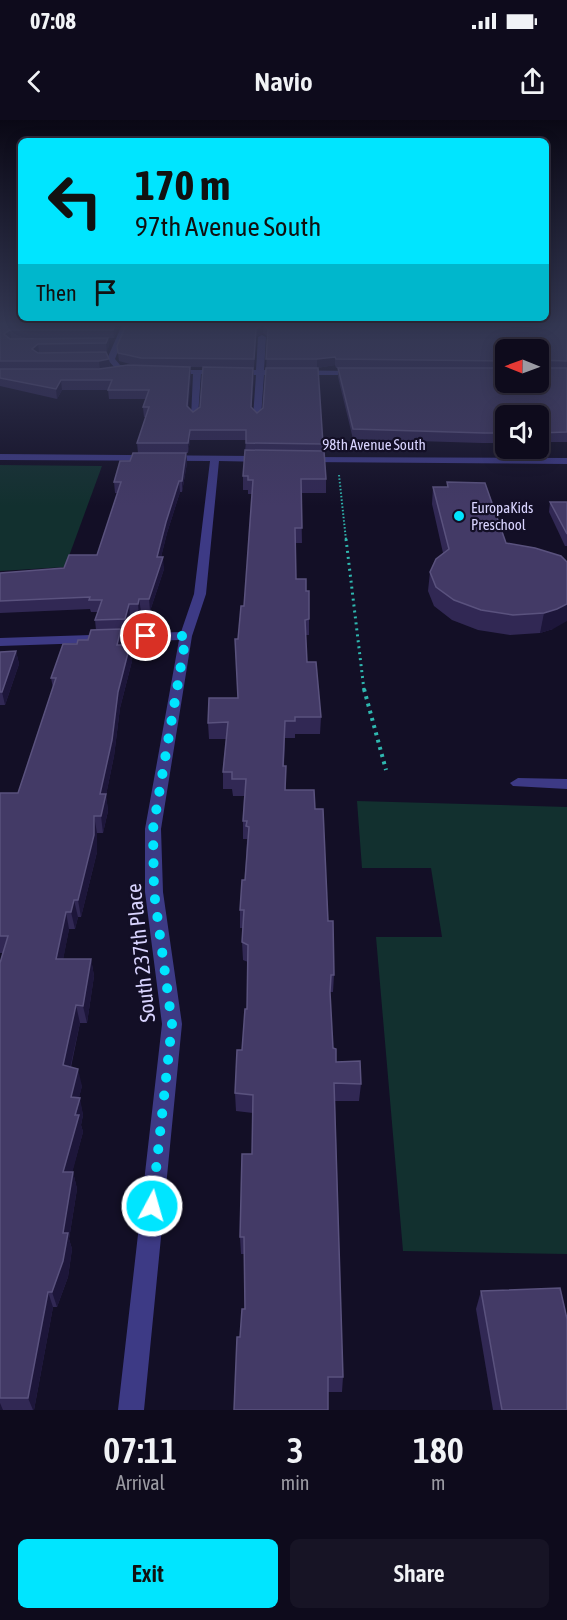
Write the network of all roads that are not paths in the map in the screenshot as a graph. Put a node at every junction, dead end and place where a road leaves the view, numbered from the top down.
1 (197, 385) edge
2 (259, 385) edge
3 (194, 416) edge
4 (257, 417) edge
5 (0, 457) edge
6 (215, 458) junction
7 (278, 459) edge
8 (290, 459) edge
9 (385, 460) junction
10 (567, 461) edge
11 (387, 472) dead end
12 (186, 636) junction
13 (0, 642) edge
14 (518, 783) dead end
15 (567, 784) edge
16 (131, 1410) edge

1 - 3 street
2 - 4 street
5 - 6 street
6 - 7 street
6 - 12 street, South 237th Place
8 - 9 street, 98th Avenue South
9 - 10 street, 98th Avenue South
9 - 11 street
12 - 13 street
12 - 16 street, South 237th Place
14 - 15 street

